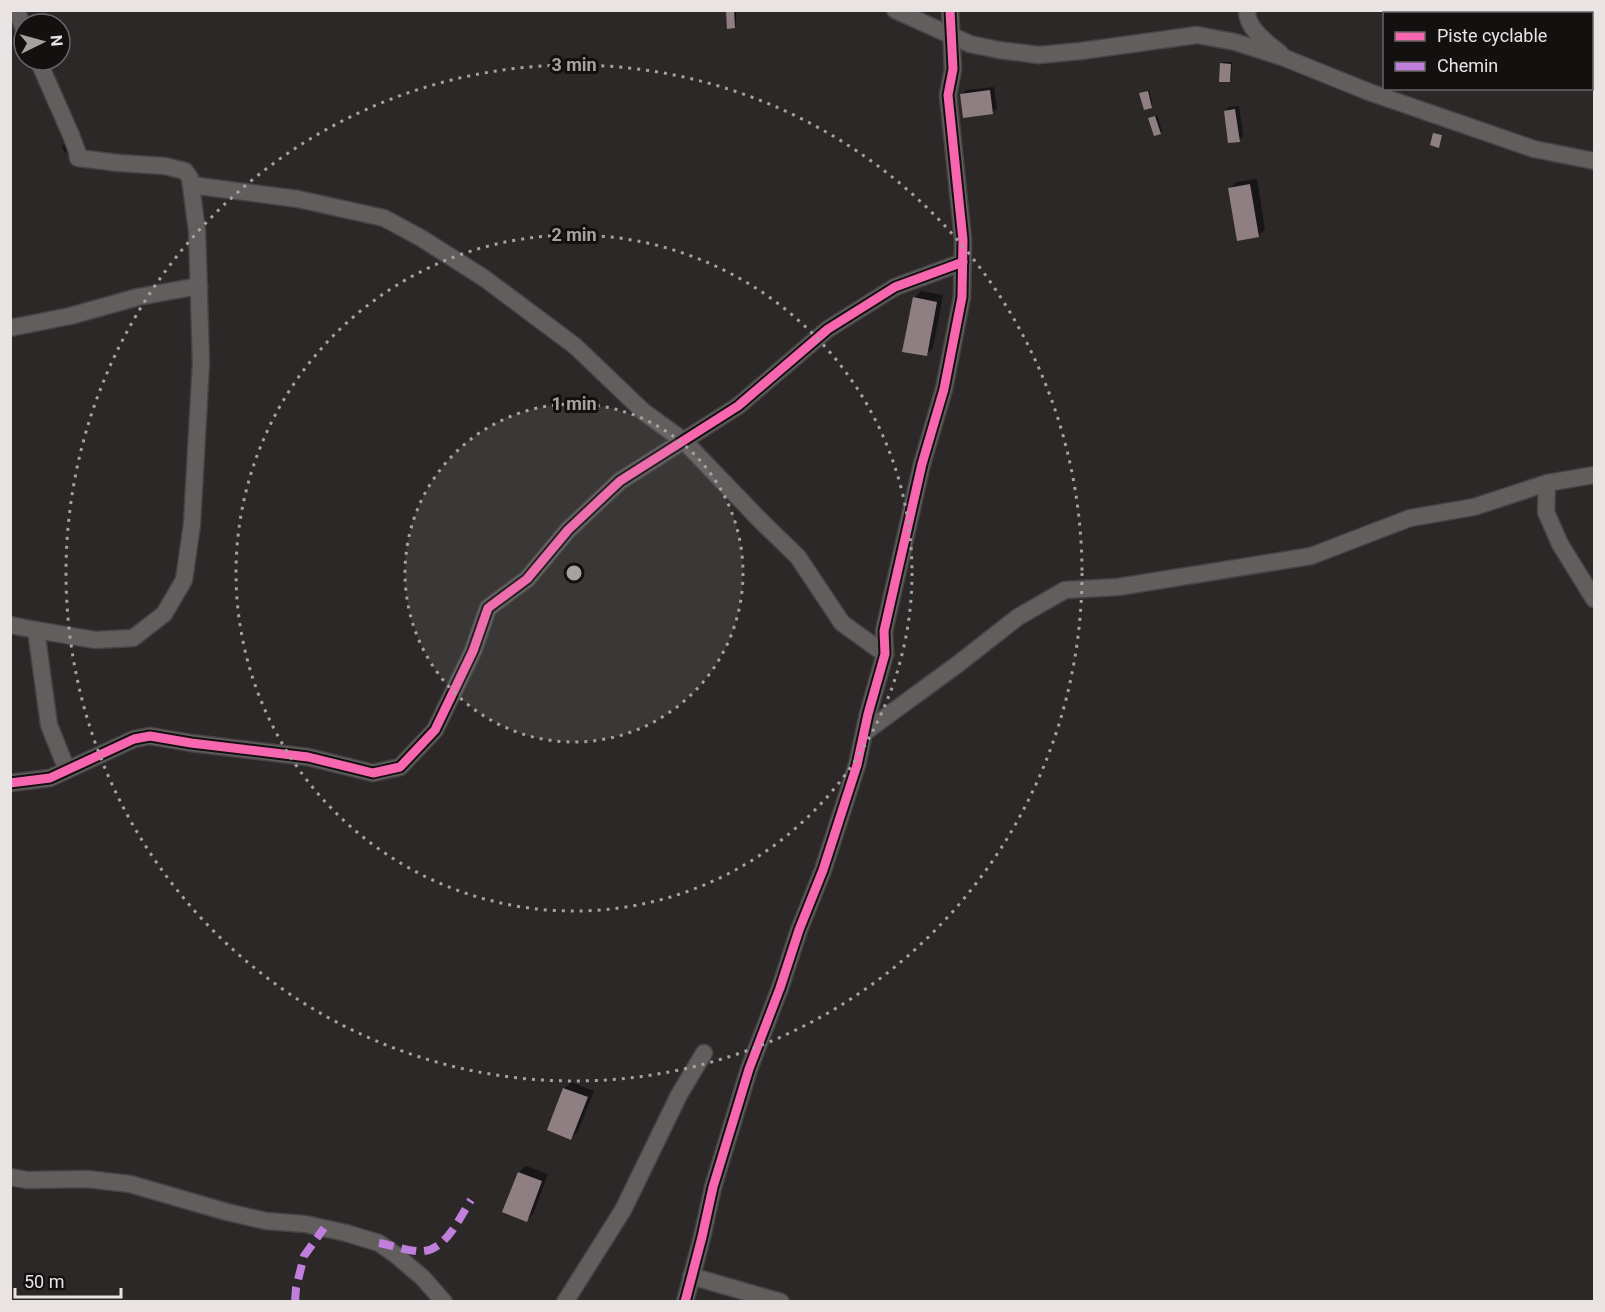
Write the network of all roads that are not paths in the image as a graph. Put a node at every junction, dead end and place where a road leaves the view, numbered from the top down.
1 (895, 10) edge
2 (951, 10) edge
3 (1247, 15) edge
4 (952, 37) junction
5 (1221, 40) junction
6 (1285, 58) junction
7 (43, 72) edge
8 (1594, 161) edge
9 (191, 185) junction
10 (963, 262) junction
11 (199, 286) junction
12 (10, 328) edge
13 (684, 441) junction
14 (1594, 475) edge
15 (1547, 483) junction
16 (1594, 599) edge
17 (10, 625) edge
18 (36, 630) junction
19 (885, 654) junction
20 (865, 732) junction
21 (67, 770) junction
22 (10, 783) edge
23 (704, 1053) dead end
24 (10, 1177) edge
25 (691, 1276) junction
26 (759, 1299) edge
27 (444, 1302) edge
28 (565, 1302) edge
29 (685, 1302) edge
30 (781, 1302) edge

1 - 4 street
2 - 4 street
3 - 5 street
3 - 6 street
4 - 5 street
4 - 10 street
5 - 6 street
6 - 8 street
7 - 9 street
9 - 11 street
9 - 13 street
10 - 13 street
10 - 19 street
11 - 12 street
11 - 18 street
13 - 19 street
13 - 21 street
14 - 15 street
15 - 16 street
15 - 20 street
17 - 18 street
18 - 21 street
19 - 20 street
20 - 25 street
21 - 22 street
23 - 28 street
24 - 27 street
25 - 26 street
25 - 29 street
26 - 30 street

